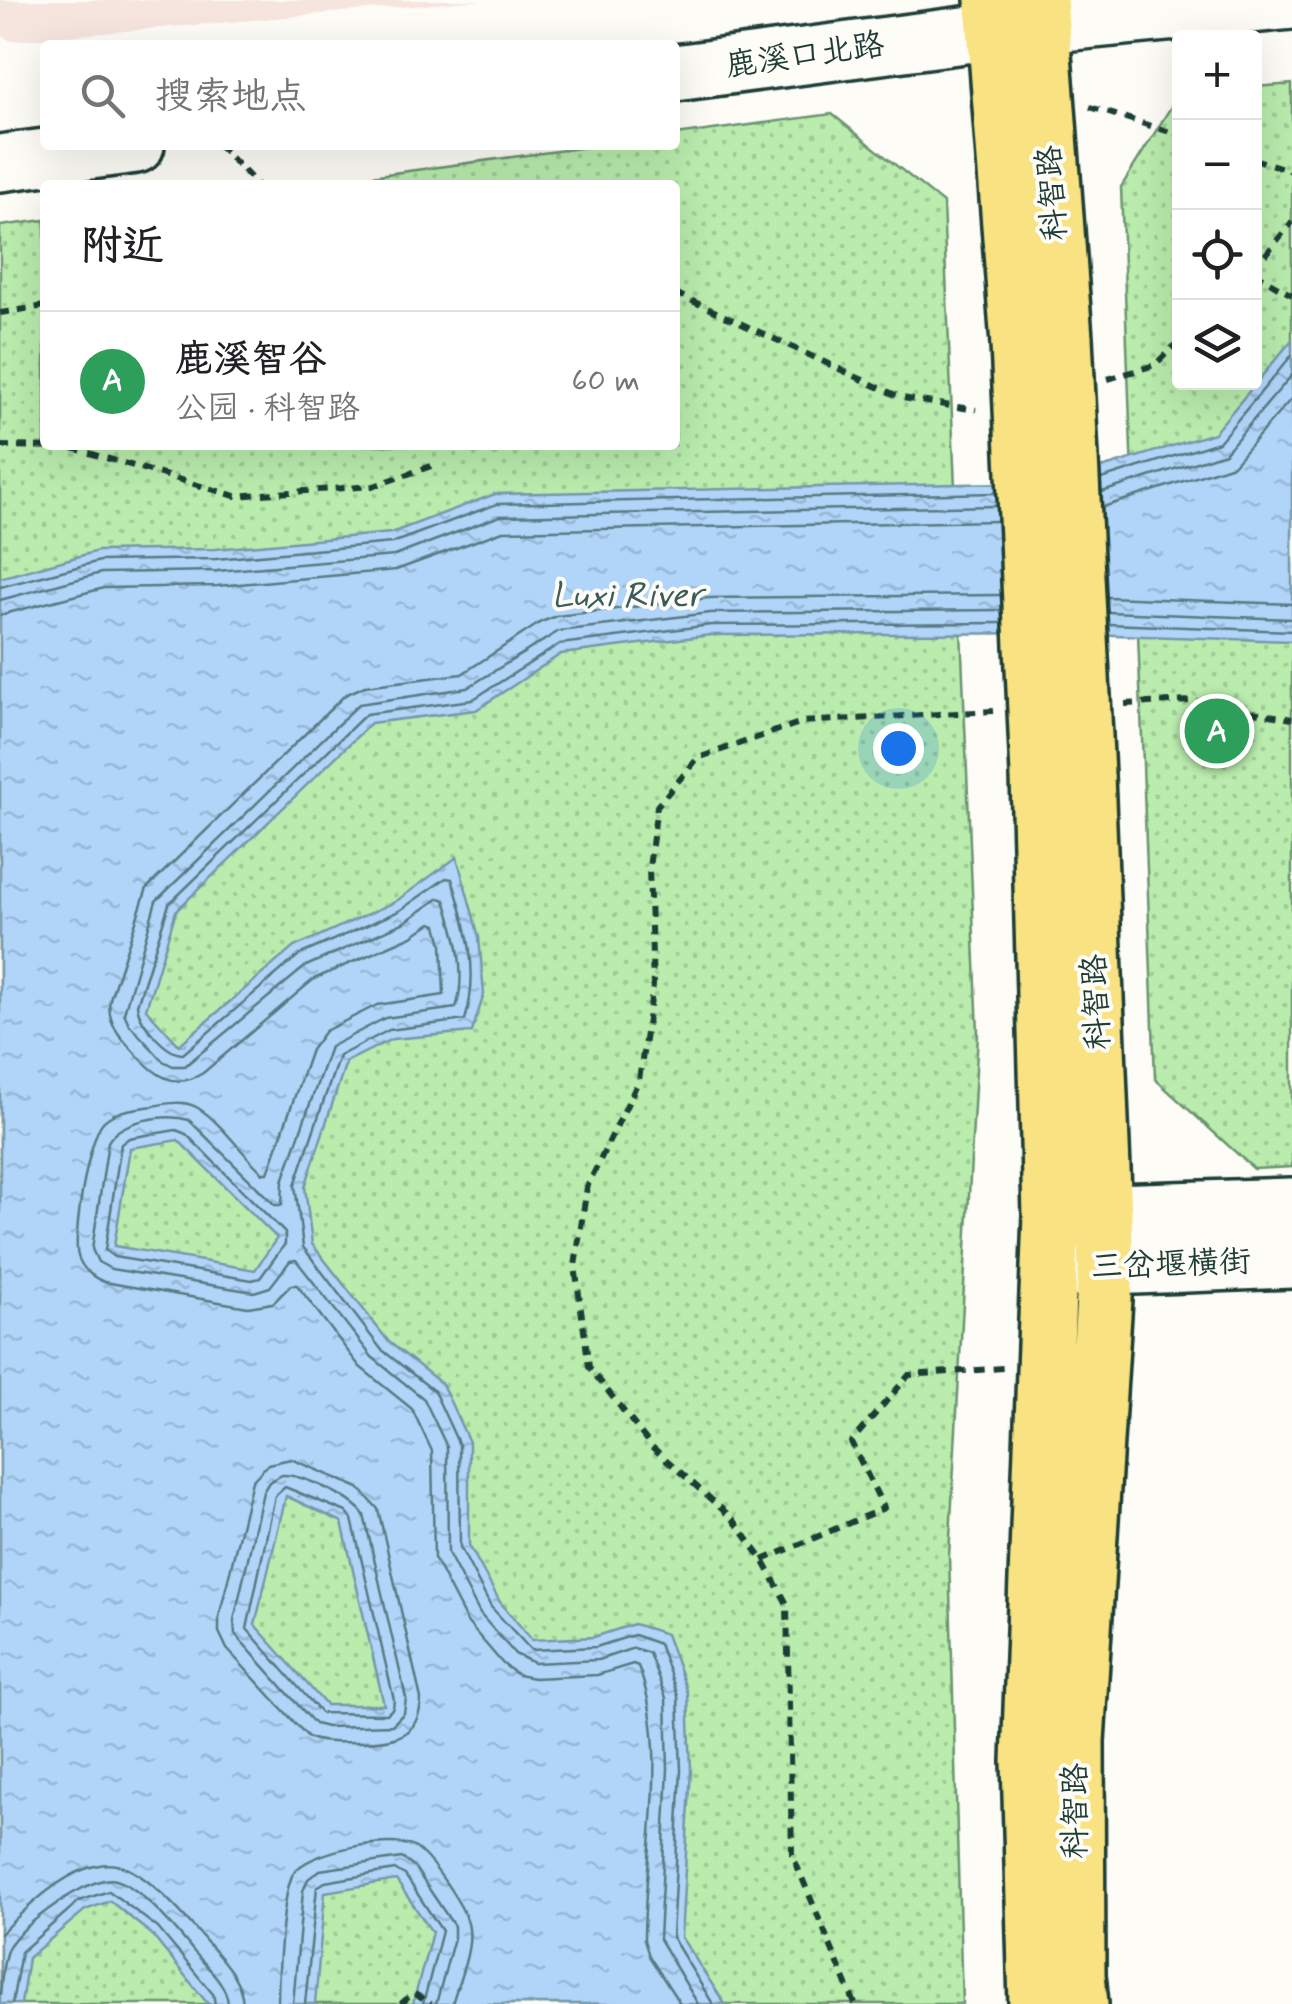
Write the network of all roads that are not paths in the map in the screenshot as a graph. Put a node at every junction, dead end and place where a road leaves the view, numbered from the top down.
1 (1292, 1) edge
2 (1017, 14) edge
3 (680, 72) edge
4 (98, 150) edge
5 (0, 163) edge
6 (1042, 341) junction
7 (1063, 776) junction
8 (1292, 1206) edge
9 (1106, 1212) junction
10 (1051, 1215) junction
11 (1292, 1260) edge
12 (1106, 1267) junction
13 (1050, 1270) junction
14 (1037, 2004) edge
15 (1080, 2004) edge

1 - 2 street, 鹿溪口北路
2 - 3 street, 鹿溪口北路
2 - 6 main road, 科智路
2 - 6 main road, 科智路
4 - 5 street
6 - 7 main road, 科智路, bridge
7 - 9 main road, 科智路
7 - 10 main road, 科智路
8 - 9 street, 三岔堰横街
9 - 10 street, 三岔堰横街
9 - 12 main road, 科智路
10 - 13 main road, 科智路
11 - 12 street, 三岔堰横街
12 - 13 street, 三岔堰横街
12 - 15 main road, 科智路
13 - 14 main road, 科智路

